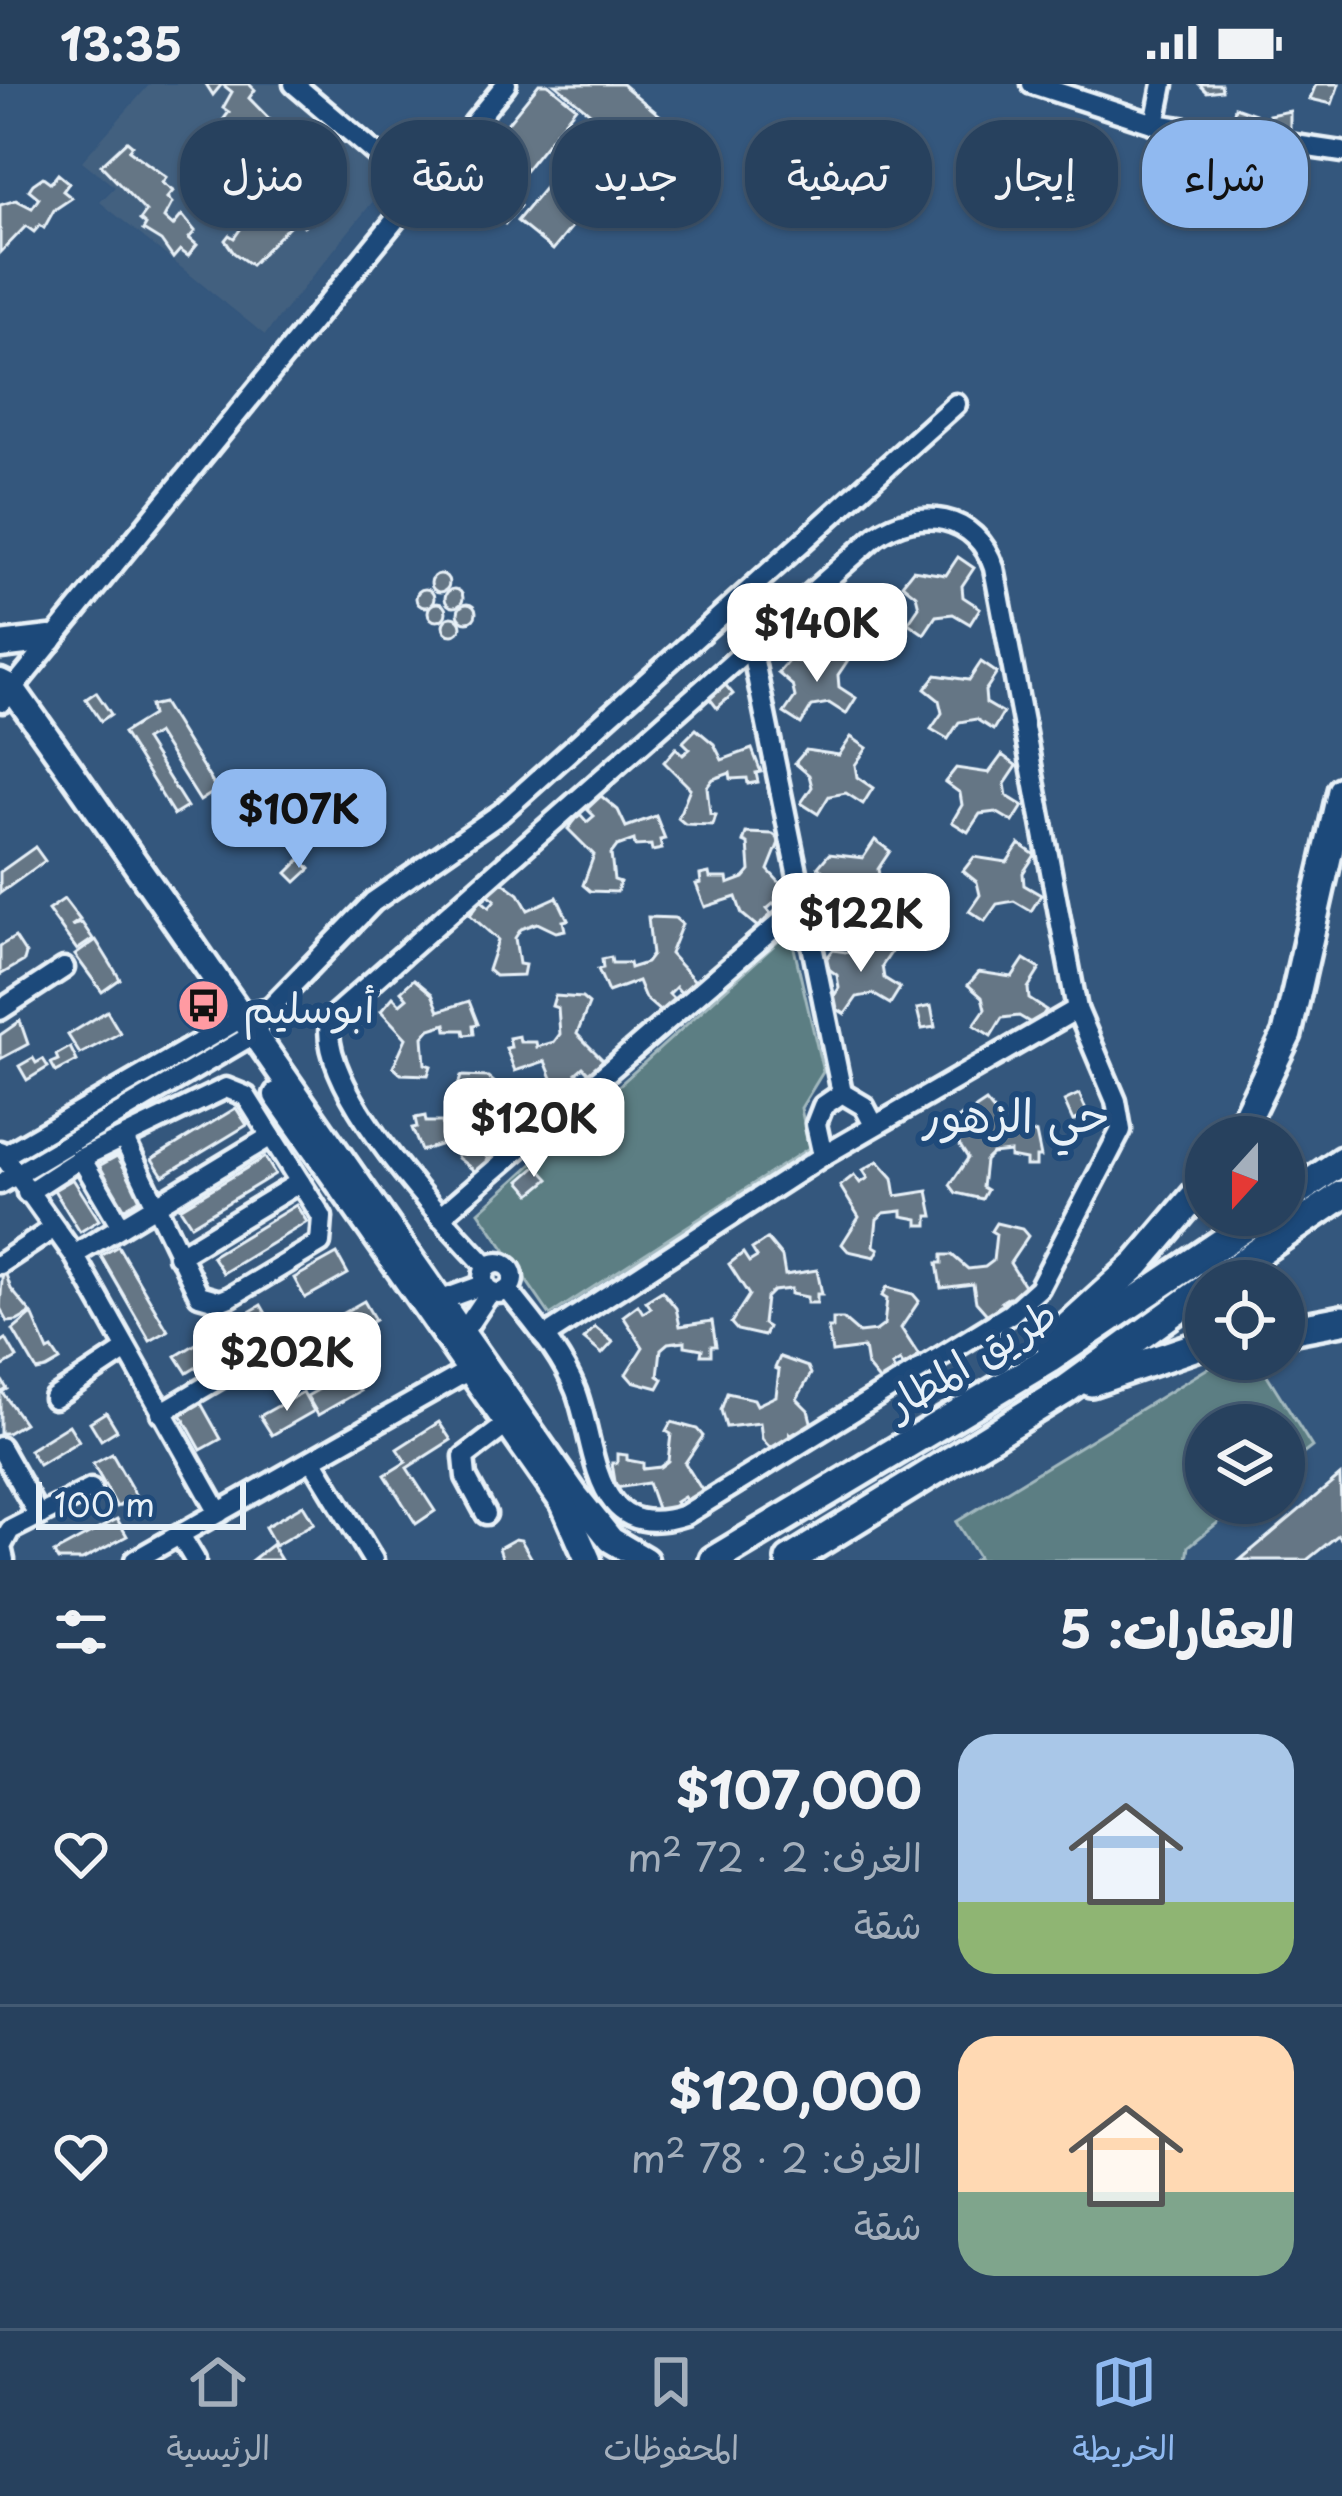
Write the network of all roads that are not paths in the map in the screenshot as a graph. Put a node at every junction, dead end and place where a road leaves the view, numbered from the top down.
1 (294, 84) edge
2 (506, 84) edge
3 (1032, 84) edge
4 (1163, 84) edge
5 (477, 120) edge
6 (1143, 120) edge
7 (1156, 120) edge
8 (1308, 147) edge
9 (371, 149) edge
10 (1342, 152) edge
11 (389, 228) edge
12 (956, 404) dead end
13 (50, 638) junction
14 (0, 645) edge
15 (751, 646) junction
16 (4, 693) edge
17 (1342, 791) edge
18 (803, 903) junction
19 (64, 968) dead end
20 (0, 1010) edge
21 (1077, 1010) junction
22 (242, 1031) junction
23 (842, 1093) junction
24 (1247, 1116) edge
25 (874, 1125) junction
26 (272, 1136) junction
27 (124, 1139) junction
28 (1, 1154) edge
29 (823, 1156) junction
30 (81, 1158) junction
31 (1342, 1161) edge
32 (7, 1180) edge
33 (300, 1182) junction
34 (1305, 1187) edge
35 (27, 1193) junction
36 (1342, 1195) edge
37 (157, 1203) junction
38 (1185, 1208) edge
39 (440, 1217) junction
40 (121, 1226) junction
41 (54, 1228) junction
42 (1232, 1236) edge
43 (74, 1255) junction
44 (178, 1256) junction
45 (1247, 1260) edge
46 (0, 1264) edge
47 (492, 1284) junction
48 (442, 1300) junction
49 (1185, 1303) edge
50 (1342, 1320) edge
51 (1305, 1327) edge
52 (304, 1328) dead end
53 (464, 1331) junction
54 (544, 1336) junction
55 (127, 1350) junction
56 (1185, 1350) edge
57 (477, 1366) junction
58 (1011, 1377) junction
59 (1064, 1391) junction
60 (54, 1398) dead end
61 (161, 1412) junction
62 (506, 1425) junction
63 (0, 1447) edge
64 (313, 1461) junction
65 (91, 1489) dead end
66 (569, 1499) junction
67 (220, 1513) junction
68 (486, 1514) dead end
69 (39, 1516) junction
70 (179, 1535) junction
71 (4, 1560) edge
72 (135, 1560) edge
73 (195, 1560) edge
74 (374, 1560) edge
75 (588, 1560) edge
76 (645, 1560) edge
77 (714, 1560) edge
78 (790, 1560) edge

1 - 9 street
2 - 5 street
3 - 6 street
4 - 7 street
8 - 10 street
11 - 13 street
12 - 22 street
13 - 14 main road
13 - 16 street
15 - 18 street
15 - 21 street
15 - 39 street
16 - 22 main road
17 - 24 highway
18 - 23 street
18 - 39 street
19 - 20 street
21 - 25 street
21 - 54 street
22 - 28 street
22 - 32 street
22 - 48 main road
22 - 57 main road
23 - 25 street
23 - 29 street
25 - 29 street
26 - 27 street
26 - 33 street
26 - 37 street
27 - 30 street
27 - 37 street
28 - 32 street
29 - 54 street
30 - 35 street
30 - 40 street
31 - 34 highway
32 - 35 street
33 - 44 street
33 - 44 street
35 - 41 street
36 - 45 highway
37 - 40 street
37 - 44 street
38 - 58 highway
39 - 47 street
40 - 43 street
41 - 43 street
41 - 46 street
42 - 58 highway, طريق المطار
43 - 55 street
47 - 48 street
47 - 53 street
47 - 54 street
48 - 53 main road
49 - 59 highway, طريق المطار
50 - 51 highway
52 - 61 street
53 - 57 main road
55 - 60 street
55 - 61 street
56 - 59 highway
57 - 62 main road
57 - 64 street
57 - 66 main road
58 - 77 highway, طريق المطار
59 - 78 highway, طريق المطار
61 - 67 street
62 - 66 main road
62 - 68 street
63 - 69 street
64 - 67 street
64 - 74 street
65 - 69 street
66 - 75 main road
66 - 76 main road
67 - 70 street
69 - 71 street
70 - 72 street
70 - 73 street

